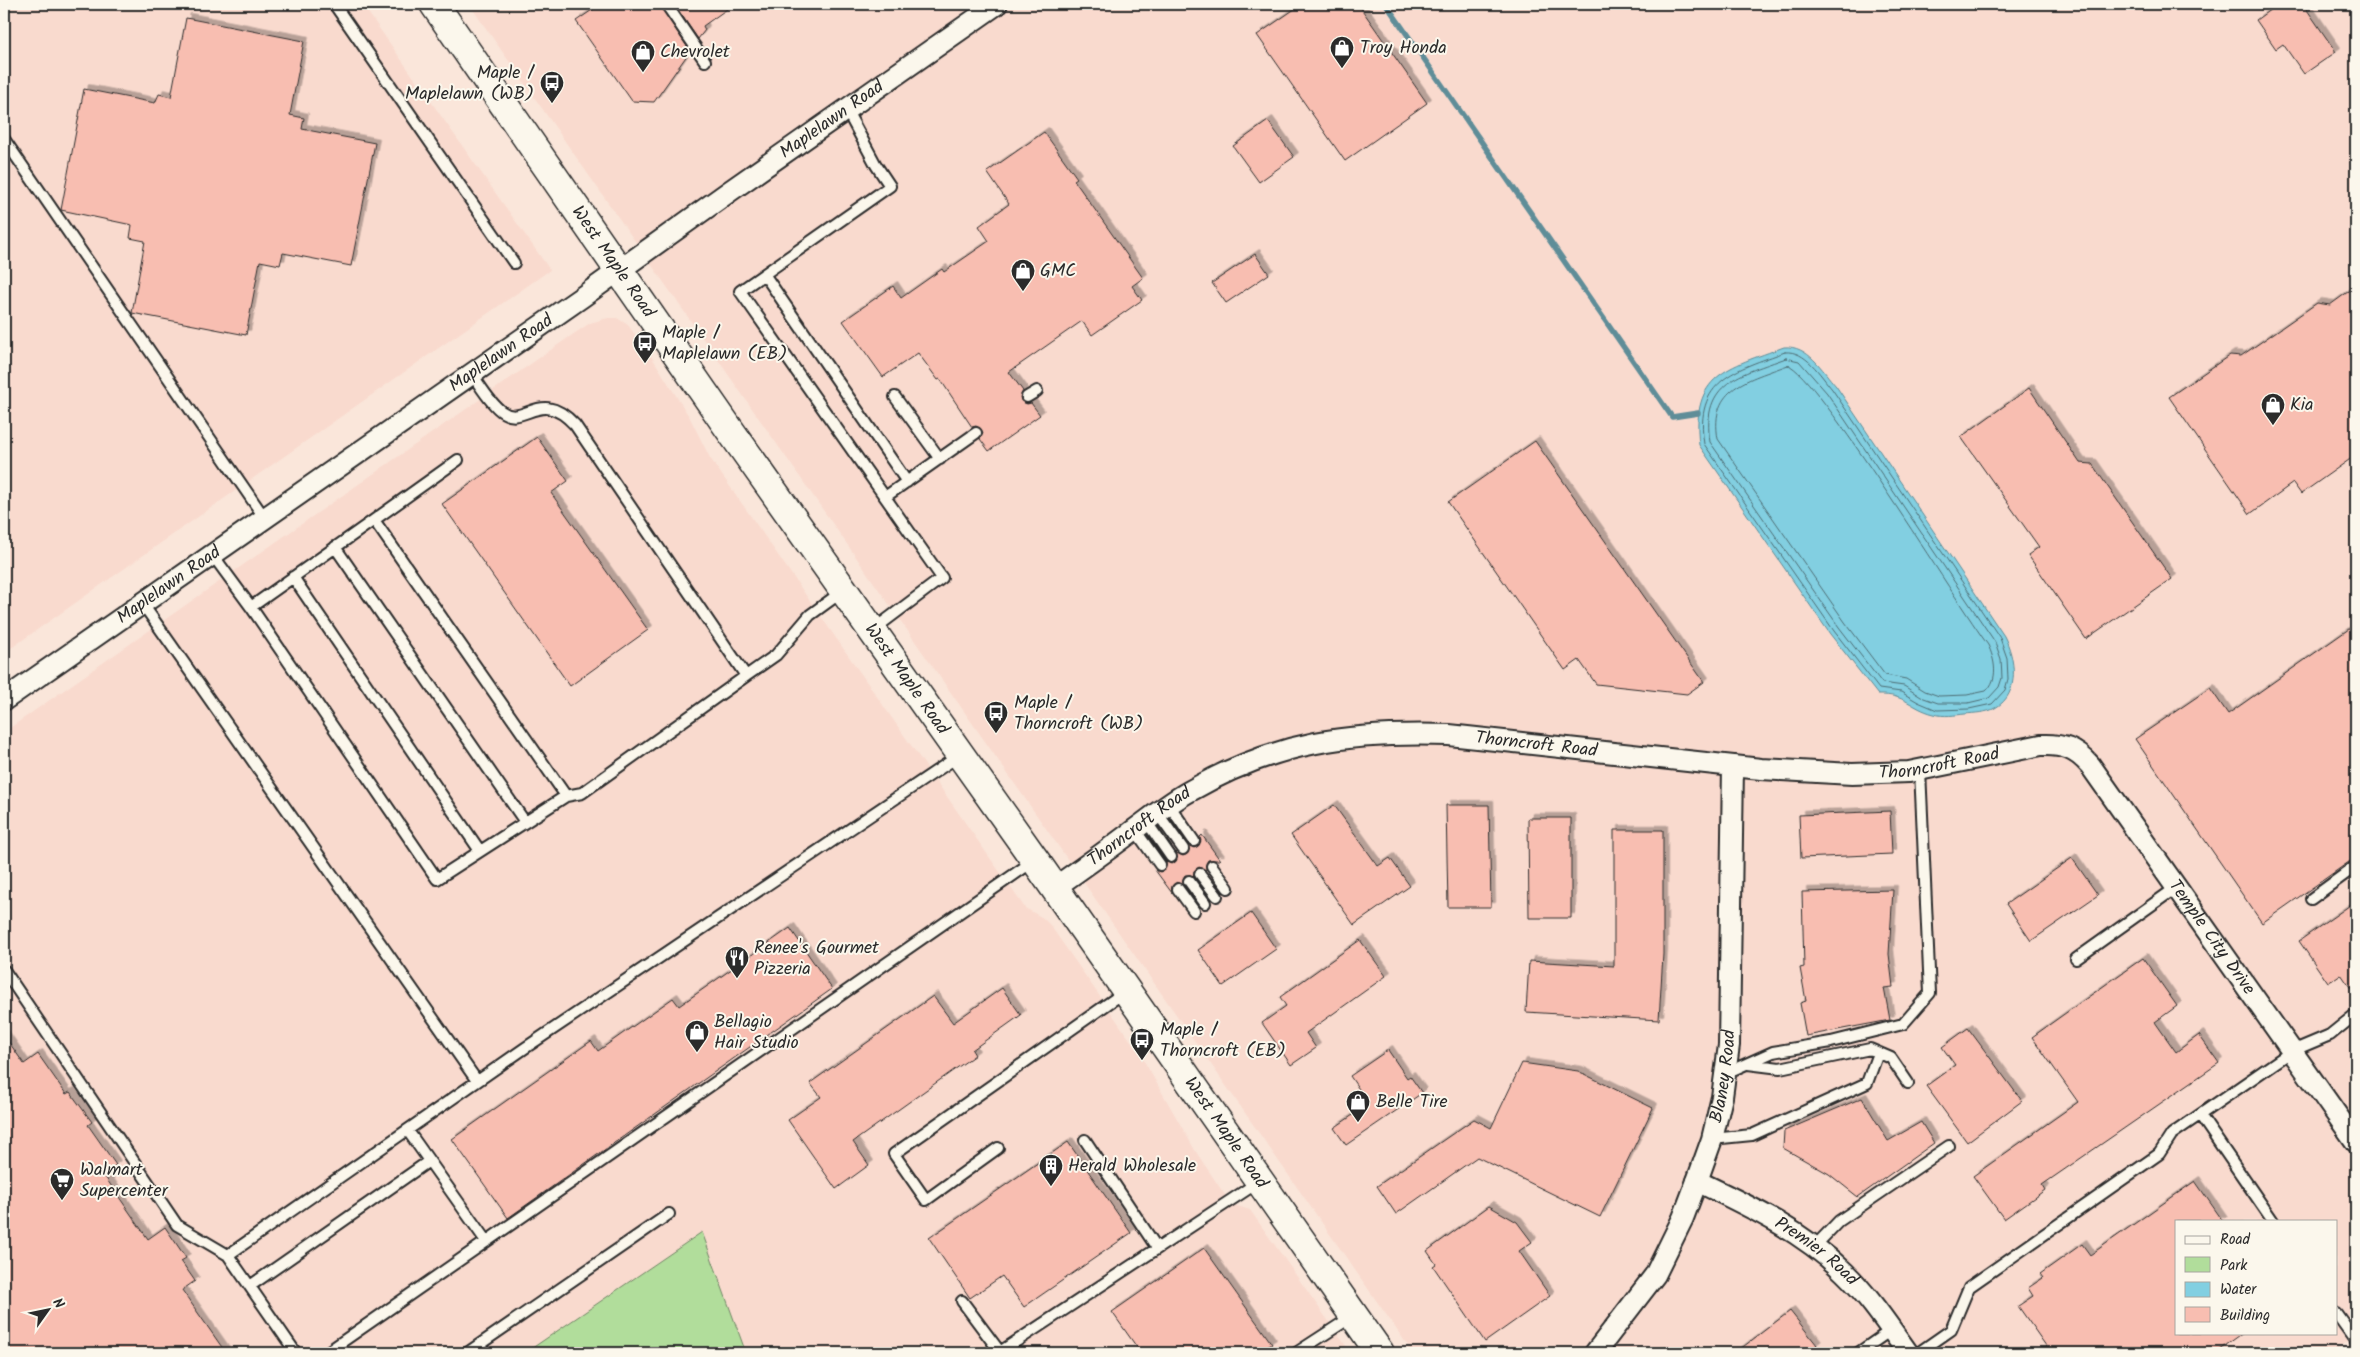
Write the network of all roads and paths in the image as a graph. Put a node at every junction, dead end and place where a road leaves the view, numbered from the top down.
1 (334, 4) edge
2 (434, 4) edge
3 (666, 4) edge
4 (996, 4) edge
5 (705, 61) dead end
6 (846, 109) junction
7 (4, 138) edge
8 (514, 263) dead end
9 (619, 270) junction
10 (764, 274) junction
11 (472, 373) junction
12 (1037, 391) dead end
13 (895, 397) dead end
14 (1027, 397) dead end
15 (976, 434) dead end
16 (940, 459) junction
17 (458, 460) dead end
18 (907, 482) junction
19 (885, 497) junction
20 (264, 517) junction
21 (374, 520) junction
22 (335, 547) junction
23 (212, 554) junction
24 (292, 577) junction
25 (843, 590) junction
26 (142, 603) junction
27 (251, 607) junction
28 (872, 630) junction
29 (746, 676) junction
30 (4, 700) edge
31 (2056, 744) joint
32 (961, 755) junction
33 (1733, 766) junction
34 (1920, 770) junction
35 (566, 796) junction
36 (1152, 818) junction
37 (525, 822) junction
38 (1194, 841) dead end
39 (1182, 849) dead end
40 (480, 851) junction
41 (1171, 857) dead end
42 (1035, 860) junction
43 (1160, 865) dead end
44 (1212, 866) dead end
45 (2356, 866) edge
46 (1200, 874) dead end
47 (1189, 882) dead end
48 (2177, 887) junction
49 (1054, 888) junction
50 (1228, 888) dead end
51 (1178, 889) dead end
52 (1217, 896) dead end
53 (2311, 899) dead end
54 (1205, 903) dead end
55 (1194, 911) dead end
56 (2076, 959) dead end
57 (4, 970) edge
58 (1126, 991) junction
59 (2356, 1014) edge
60 (2292, 1050) junction
61 (1878, 1053) junction
62 (1747, 1063) junction
63 (1726, 1073) junction
64 (477, 1082) junction
65 (1908, 1083) dead end
66 (2200, 1115) junction
67 (408, 1131) junction
68 (1712, 1139) junction
69 (1085, 1140) dead end
70 (2356, 1142) edge
71 (1949, 1146) dead end
72 (998, 1148) dead end
73 (429, 1161) junction
74 (1260, 1180) junction
75 (1697, 1181) junction
76 (668, 1214) dead end
77 (2272, 1220) edge
78 (486, 1241) junction
79 (1814, 1247) junction
80 (1157, 1248) junction
81 (228, 1255) junction
82 (250, 1286) junction
83 (962, 1300) dead end
84 (1354, 1315) junction
85 (2338, 1316) edge
86 (1891, 1330) junction
87 (2356, 1341) edge
88 (296, 1353) edge
89 (326, 1353) edge
90 (467, 1353) edge
91 (1296, 1353) edge
92 (1380, 1353) edge
93 (1595, 1353) edge
94 (1858, 1353) edge
95 (1908, 1353) edge
96 (1918, 1353) edge

1 - 8 lane
2 - 9 main road, West Maple Road
3 - 5 lane
4 - 6 street, Maplelawn Road
6 - 9 street, Maplelawn Road
6 - 10 lane
7 - 20 lane
9 - 11 street, Maplelawn Road
9 - 25 main road, West Maple Road
10 - 18 lane
10 - 19 lane
11 - 20 street, Maplelawn Road
11 - 29 lane
12 - 14 lane
13 - 16 lane
15 - 16 lane
16 - 18 lane
17 - 21 lane
18 - 19 lane
19 - 28 lane
20 - 23 street, Maplelawn Road
21 - 22 lane
21 - 35 lane
22 - 24 lane
22 - 37 lane
23 - 26 street, Maplelawn Road
23 - 27 lane
24 - 27 lane
24 - 40 lane
25 - 28 main road, West Maple Road
25 - 29 lane
26 - 30 street, Maplelawn Road
26 - 64 lane
27 - 40 lane
28 - 32 main road, West Maple Road
29 - 35 lane
31 - 34 street, Thorncroft Road
31 - 48 street, Temple City Drive
32 - 42 main road, West Maple Road
32 - 64 lane
33 - 34 street, Thorncroft Road
33 - 36 street, Thorncroft Road
33 - 63 street, Blaney Road
34 - 62 lane
35 - 37 lane
36 - 38 lane
36 - 39 lane
36 - 41 lane
36 - 43 lane
36 - 49 street, Thorncroft Road
37 - 40 lane
42 - 49 main road, West Maple Road
42 - 78 lane
44 - 50 lane
45 - 53 lane
46 - 52 lane
47 - 54 lane
48 - 56 lane
48 - 60 street, Temple City Drive
49 - 58 main road, West Maple Road
51 - 55 lane
57 - 81 lane
58 - 72 lane
58 - 74 main road, West Maple Road
59 - 60 lane
60 - 66 lane
60 - 70 street, Temple City Drive
61 - 62 lane
61 - 65 lane
61 - 68 lane
62 - 63 lane
63 - 68 street, Blaney Road
64 - 67 lane
66 - 77 lane
66 - 96 lane
67 - 73 lane
67 - 81 lane
68 - 75 street, Blaney Road
69 - 80 lane
71 - 79 lane
73 - 78 lane
73 - 82 lane
74 - 80 lane
74 - 84 main road, West Maple Road
75 - 79 street, Premier Road
75 - 93 street, Blaney Road
76 - 90 lane
78 - 89 lane
79 - 86 street, Premier Road
80 - 83 lane
81 - 82 lane
82 - 88 lane
84 - 91 lane
84 - 92 main road, West Maple Road
85 - 87 lane
86 - 94 lane
86 - 95 street, Premier Road

